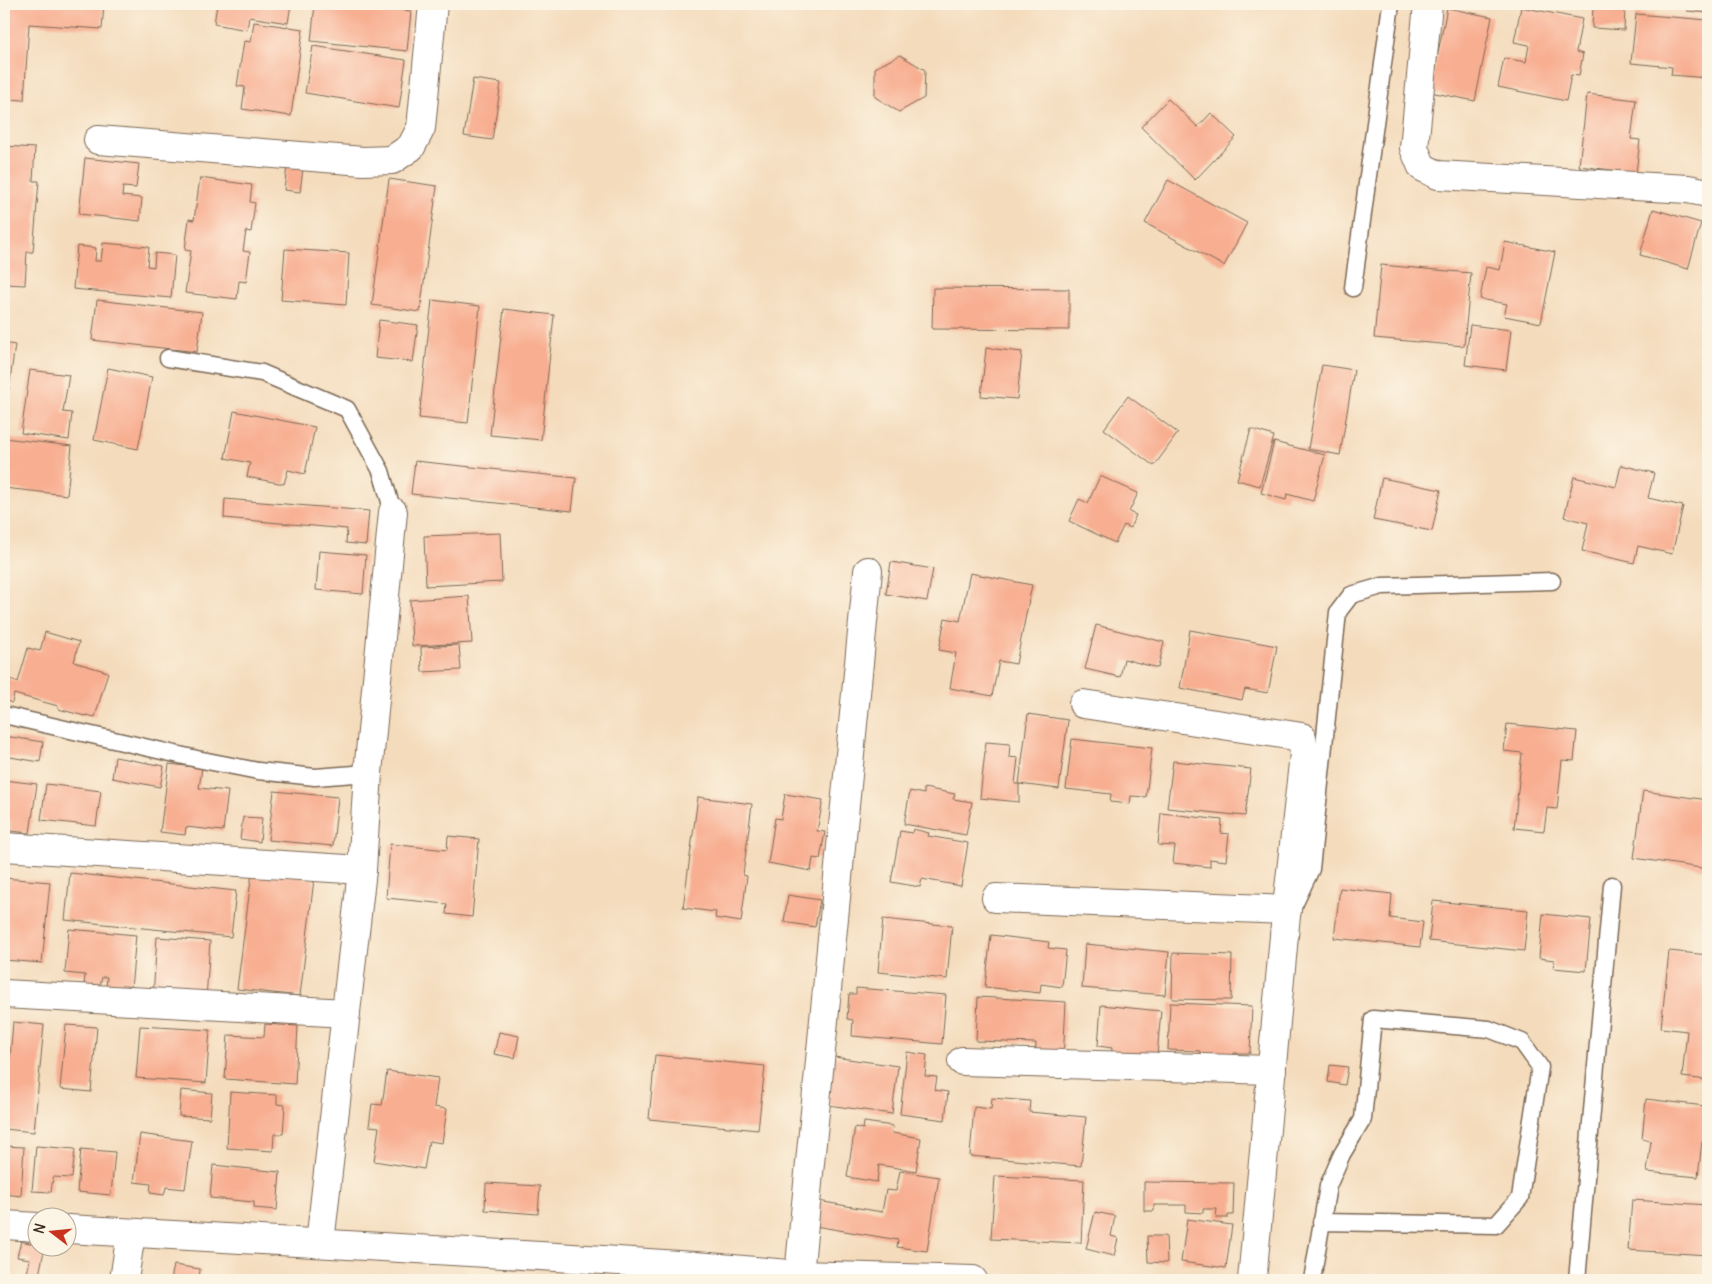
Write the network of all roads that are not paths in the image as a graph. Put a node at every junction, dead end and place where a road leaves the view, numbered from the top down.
1 (433, 4) edge
2 (1390, 4) edge
3 (1428, 4) edge
4 (98, 140) dead end
5 (1708, 193) edge
6 (1353, 288) dead end
7 (168, 358) dead end
8 (393, 512) joint
9 (868, 571) dead end
10 (1552, 581) dead end
11 (1083, 704) dead end
12 (4, 715) edge
13 (368, 773) junction
14 (4, 847) edge
15 (362, 870) junction
16 (1612, 885) dead end
17 (996, 898) dead end
18 (1286, 918) junction
19 (4, 994) edge
20 (346, 1013) junction
21 (962, 1061) dead end
22 (1272, 1070) junction
23 (1321, 1222) junction
24 (4, 1224) edge
25 (28, 1226) edge
26 (78, 1230) edge
27 (131, 1233) junction
28 (320, 1244) junction
29 (556, 1269) edge
30 (708, 1274) edge
31 (799, 1275) junction
32 (867, 1279) edge
33 (124, 1280) edge
34 (973, 1280) edge
35 (1252, 1280) edge
36 (1312, 1280) edge
37 (1576, 1280) edge

1 - 4 street
2 - 6 lane
3 - 5 street
7 - 8 lane
8 - 13 street
9 - 31 street
10 - 18 lane
11 - 18 street
12 - 13 lane
13 - 15 street
14 - 15 street
15 - 20 street
16 - 37 lane
17 - 18 street
18 - 22 street
19 - 20 street
20 - 28 street
21 - 22 street
22 - 35 street
23 - 23 lane
23 - 36 lane
24 - 25 street
26 - 27 street
27 - 28 street
27 - 33 street
28 - 29 street
29 - 30 street
30 - 31 street
31 - 32 street
32 - 34 street

